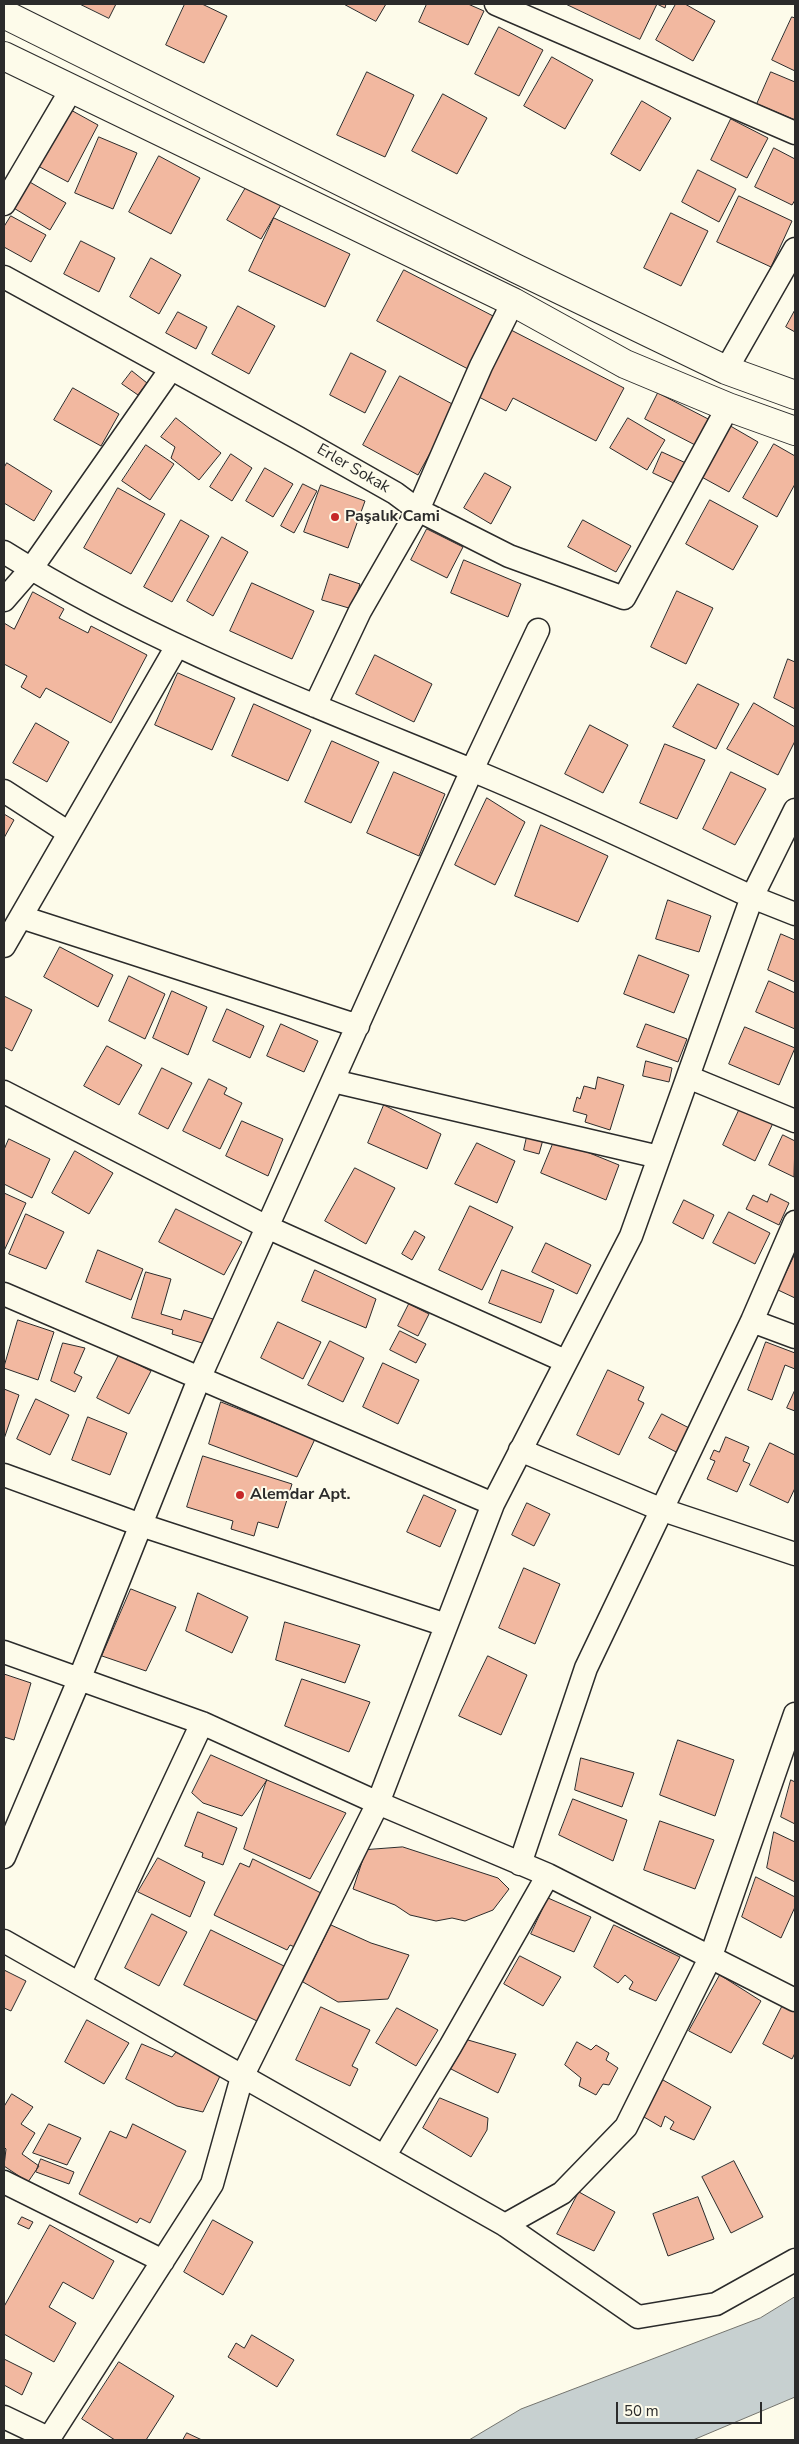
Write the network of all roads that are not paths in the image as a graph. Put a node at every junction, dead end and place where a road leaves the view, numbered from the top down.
1 (496, 4) edge
2 (4, 14) edge
3 (4, 56) edge
4 (71, 90) junction
5 (795, 133) edge
6 (4, 204) edge
7 (795, 249) edge
8 (4, 277) edge
9 (513, 302) junction
10 (171, 369) junction
11 (726, 370) junction
12 (795, 395) edge
13 (728, 407) junction
14 (795, 431) edge
15 (418, 510) junction
16 (4, 552) edge
17 (31, 569) junction
18 (4, 600) edge
19 (538, 630) dead end
20 (177, 646) junction
21 (315, 706) junction
22 (472, 770) junction
23 (4, 791) edge
24 (795, 810) edge
25 (70, 834) junction
26 (752, 897) junction
27 (795, 914) edge
28 (21, 917) junction
29 (4, 946) edge
30 (358, 1026) junction
31 (688, 1077) junction
32 (333, 1081) junction
33 (4, 1092) edge
34 (795, 1121) edge
35 (659, 1157) junction
36 (795, 1222) edge
37 (267, 1227) junction
38 (4, 1294) edge
39 (752, 1321) junction
40 (795, 1337) edge
41 (565, 1361) junction
42 (199, 1379) junction
43 (520, 1450) junction
44 (4, 1474) edge
45 (493, 1504) junction
46 (660, 1509) junction
47 (141, 1525) junction
48 (795, 1554) edge
49 (446, 1625) junction
50 (4, 1652) edge
51 (79, 1680) junction
52 (795, 1714) edge
53 (202, 1723) junction
54 (787, 1759) edge
55 (378, 1803) junction
56 (4, 1856) edge
57 (520, 1864) junction
58 (548, 1875) junction
59 (4, 1941) edge
60 (711, 1956) junction
61 (80, 1983) junction
62 (795, 2000) edge
63 (242, 2077) junction
64 (385, 2155) junction
65 (4, 2182) edge
66 (505, 2224) junction
67 (795, 2260) edge
68 (163, 2261) junction
69 (4, 2417) edge
70 (49, 2439) edge

1 - 5 street
2 - 11 main road
3 - 4 main road
4 - 6 street
4 - 9 main road
7 - 11 street
8 - 10 street, Erler Sokak
9 - 13 main road
9 - 15 street
10 - 15 street, Erler Sokak
10 - 17 street
11 - 12 main road
13 - 14 main road
13 - 15 street, Erler Sokak
15 - 21 street
16 - 17 street
17 - 18 street
17 - 20 street
19 - 22 street
20 - 21 street
20 - 25 street
21 - 22 street
22 - 26 street
22 - 30 street
23 - 25 street
24 - 26 street
25 - 28 street
26 - 27 street
26 - 31 street
28 - 29 street
28 - 30 street
30 - 32 street
31 - 34 street
31 - 35 street
32 - 35 street
32 - 37 street
33 - 37 street
35 - 41 street
36 - 39 street
37 - 41 street
37 - 42 street
38 - 42 street
39 - 40 street
39 - 46 street
41 - 43 street
42 - 45 street
42 - 47 street
43 - 45 street
43 - 46 street
44 - 47 street
45 - 49 street
46 - 48 street
46 - 57 street
47 - 49 street
47 - 51 street
49 - 55 street
50 - 51 street
51 - 53 street
51 - 56 street
52 - 54 street
53 - 55 street
53 - 61 street
54 - 60 street
55 - 57 street
55 - 63 street
57 - 58 street
58 - 60 street
58 - 64 street
59 - 61 street
60 - 62 street
60 - 66 street
61 - 63 street
63 - 64 street
63 - 68 street
64 - 66 street
65 - 68 street
66 - 67 street
68 - 70 street
69 - 70 street

